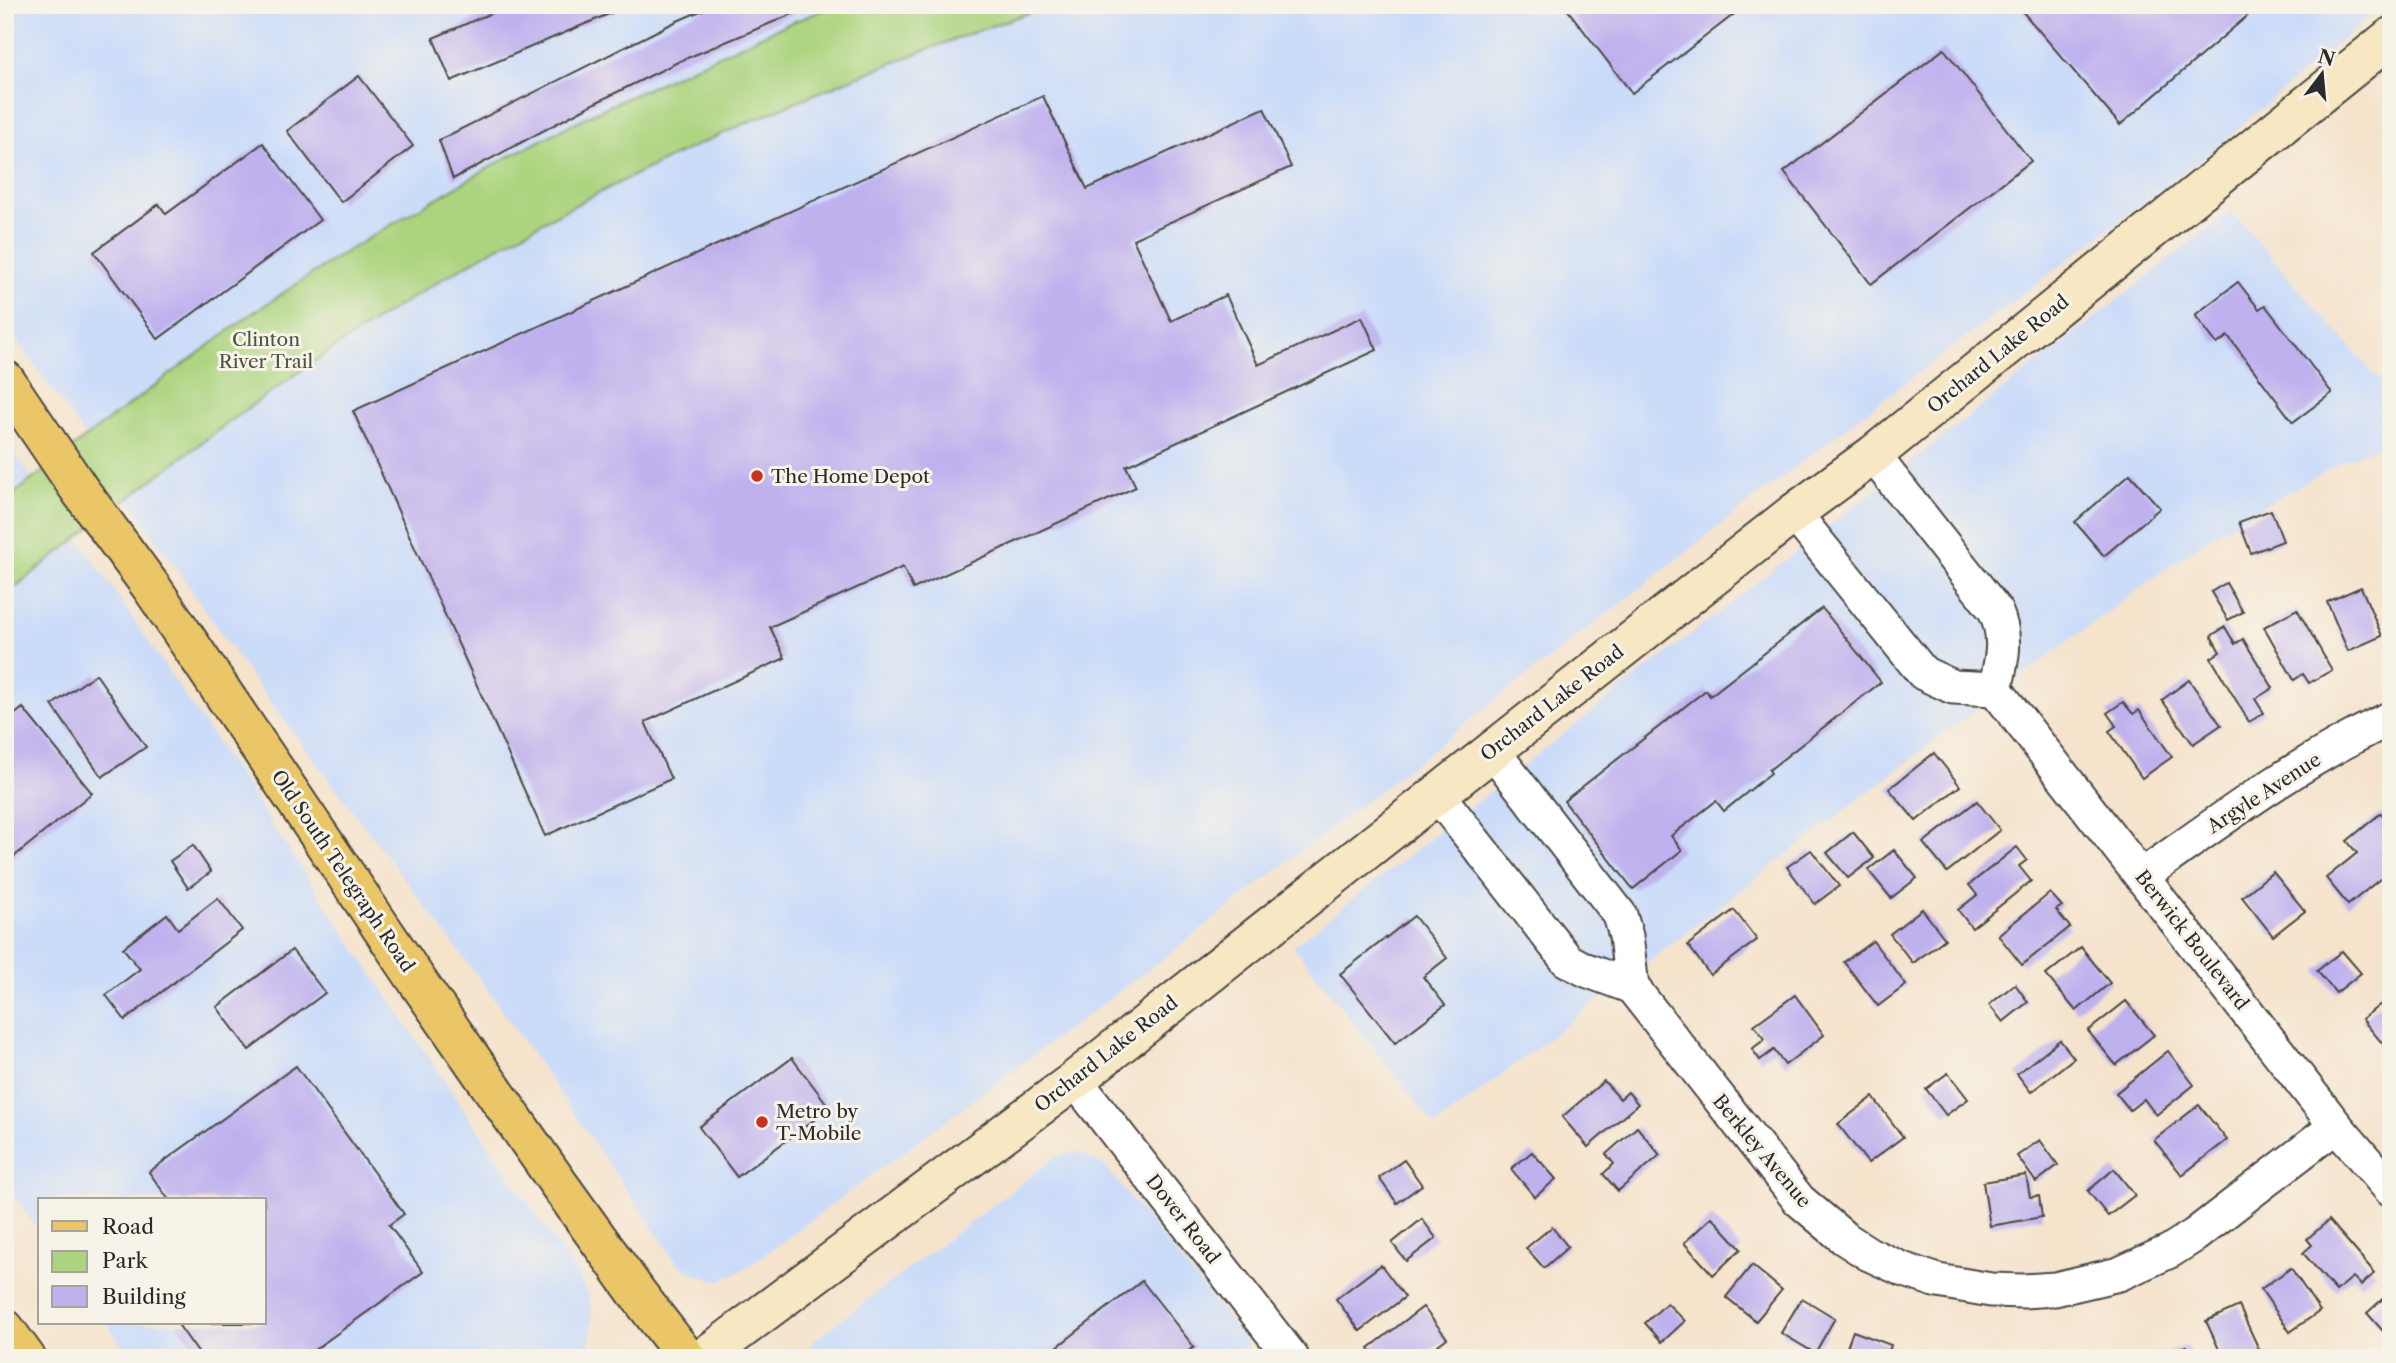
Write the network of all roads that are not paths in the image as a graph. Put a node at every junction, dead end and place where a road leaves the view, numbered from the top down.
1 (2391, 37) edge
2 (5, 380) edge
3 (1873, 455) junction
4 (1794, 513) junction
5 (1995, 689) junction
6 (2391, 718) edge
7 (1492, 750) junction
8 (1437, 794) junction
9 (2142, 876) junction
10 (1632, 987) junction
11 (1075, 1080) junction
12 (2336, 1126) junction
13 (2391, 1190) edge
14 (5, 1329) edge
15 (26, 1358) edge
16 (687, 1358) edge
17 (703, 1358) edge
18 (1292, 1358) edge

1 - 3 main road, Orchard Lake Road
2 - 16 main road, Old South Telegraph Road
3 - 4 main road, Orchard Lake Road
3 - 5 street
4 - 5 street
4 - 7 main road, Orchard Lake Road
5 - 9 street, Berwick Boulevard
6 - 9 street, Argyle Avenue
7 - 8 main road, Orchard Lake Road
7 - 10 street
8 - 10 street
8 - 11 main road, Orchard Lake Road
9 - 12 street, Berwick Boulevard
10 - 12 street, Berkley Avenue
11 - 17 main road, Orchard Lake Road
11 - 18 street, Dover Road
12 - 13 street, Berwick Boulevard
14 - 15 main road

